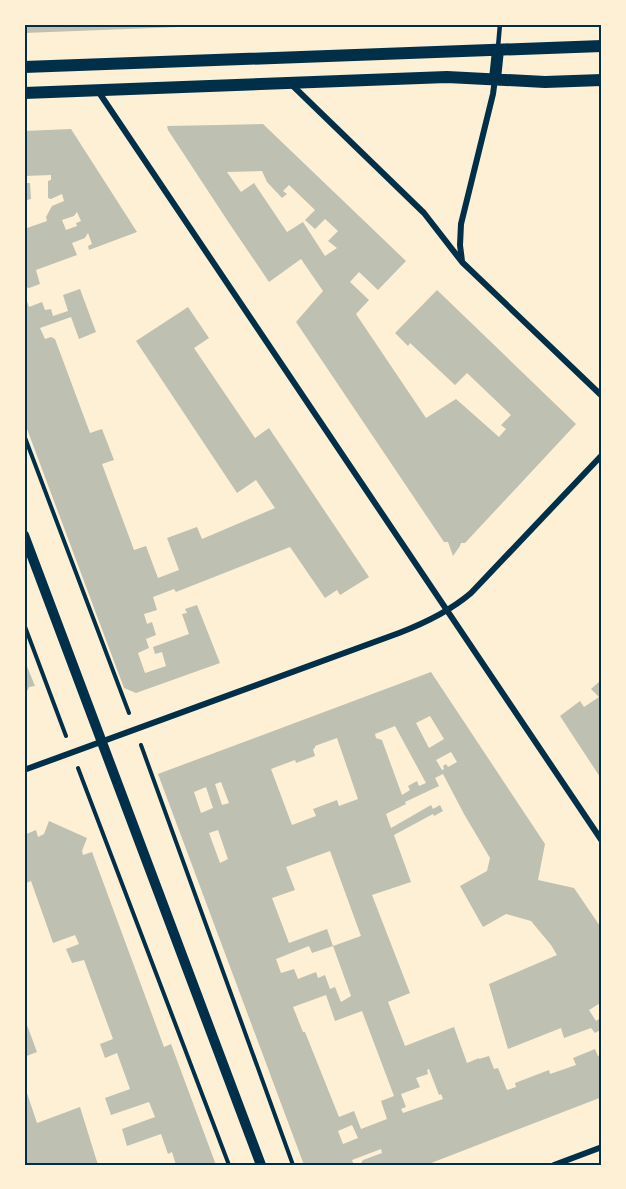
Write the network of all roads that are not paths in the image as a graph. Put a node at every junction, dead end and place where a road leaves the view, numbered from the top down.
1 (500, 24) edge
2 (602, 46) edge
3 (498, 50) junction
4 (24, 67) edge
5 (495, 79) junction
6 (602, 80) edge
7 (289, 82) junction
8 (98, 90) junction
9 (24, 93) edge
10 (462, 262) junction
11 (602, 396) edge
12 (602, 455) edge
13 (24, 535) edge
14 (448, 611) junction
15 (102, 741) junction
16 (24, 770) edge
17 (602, 841) edge
18 (602, 1147) edge
19 (261, 1165) edge
20 (554, 1165) edge

1 - 3 lane
2 - 3 main road
3 - 4 main road
3 - 5 main road
5 - 6 main road
5 - 7 main road
5 - 10 street
7 - 8 main road
7 - 10 street
8 - 9 main road
8 - 14 street
10 - 11 street
12 - 14 street
13 - 15 street
14 - 15 street
14 - 17 street
15 - 16 street
15 - 19 street
18 - 20 street

